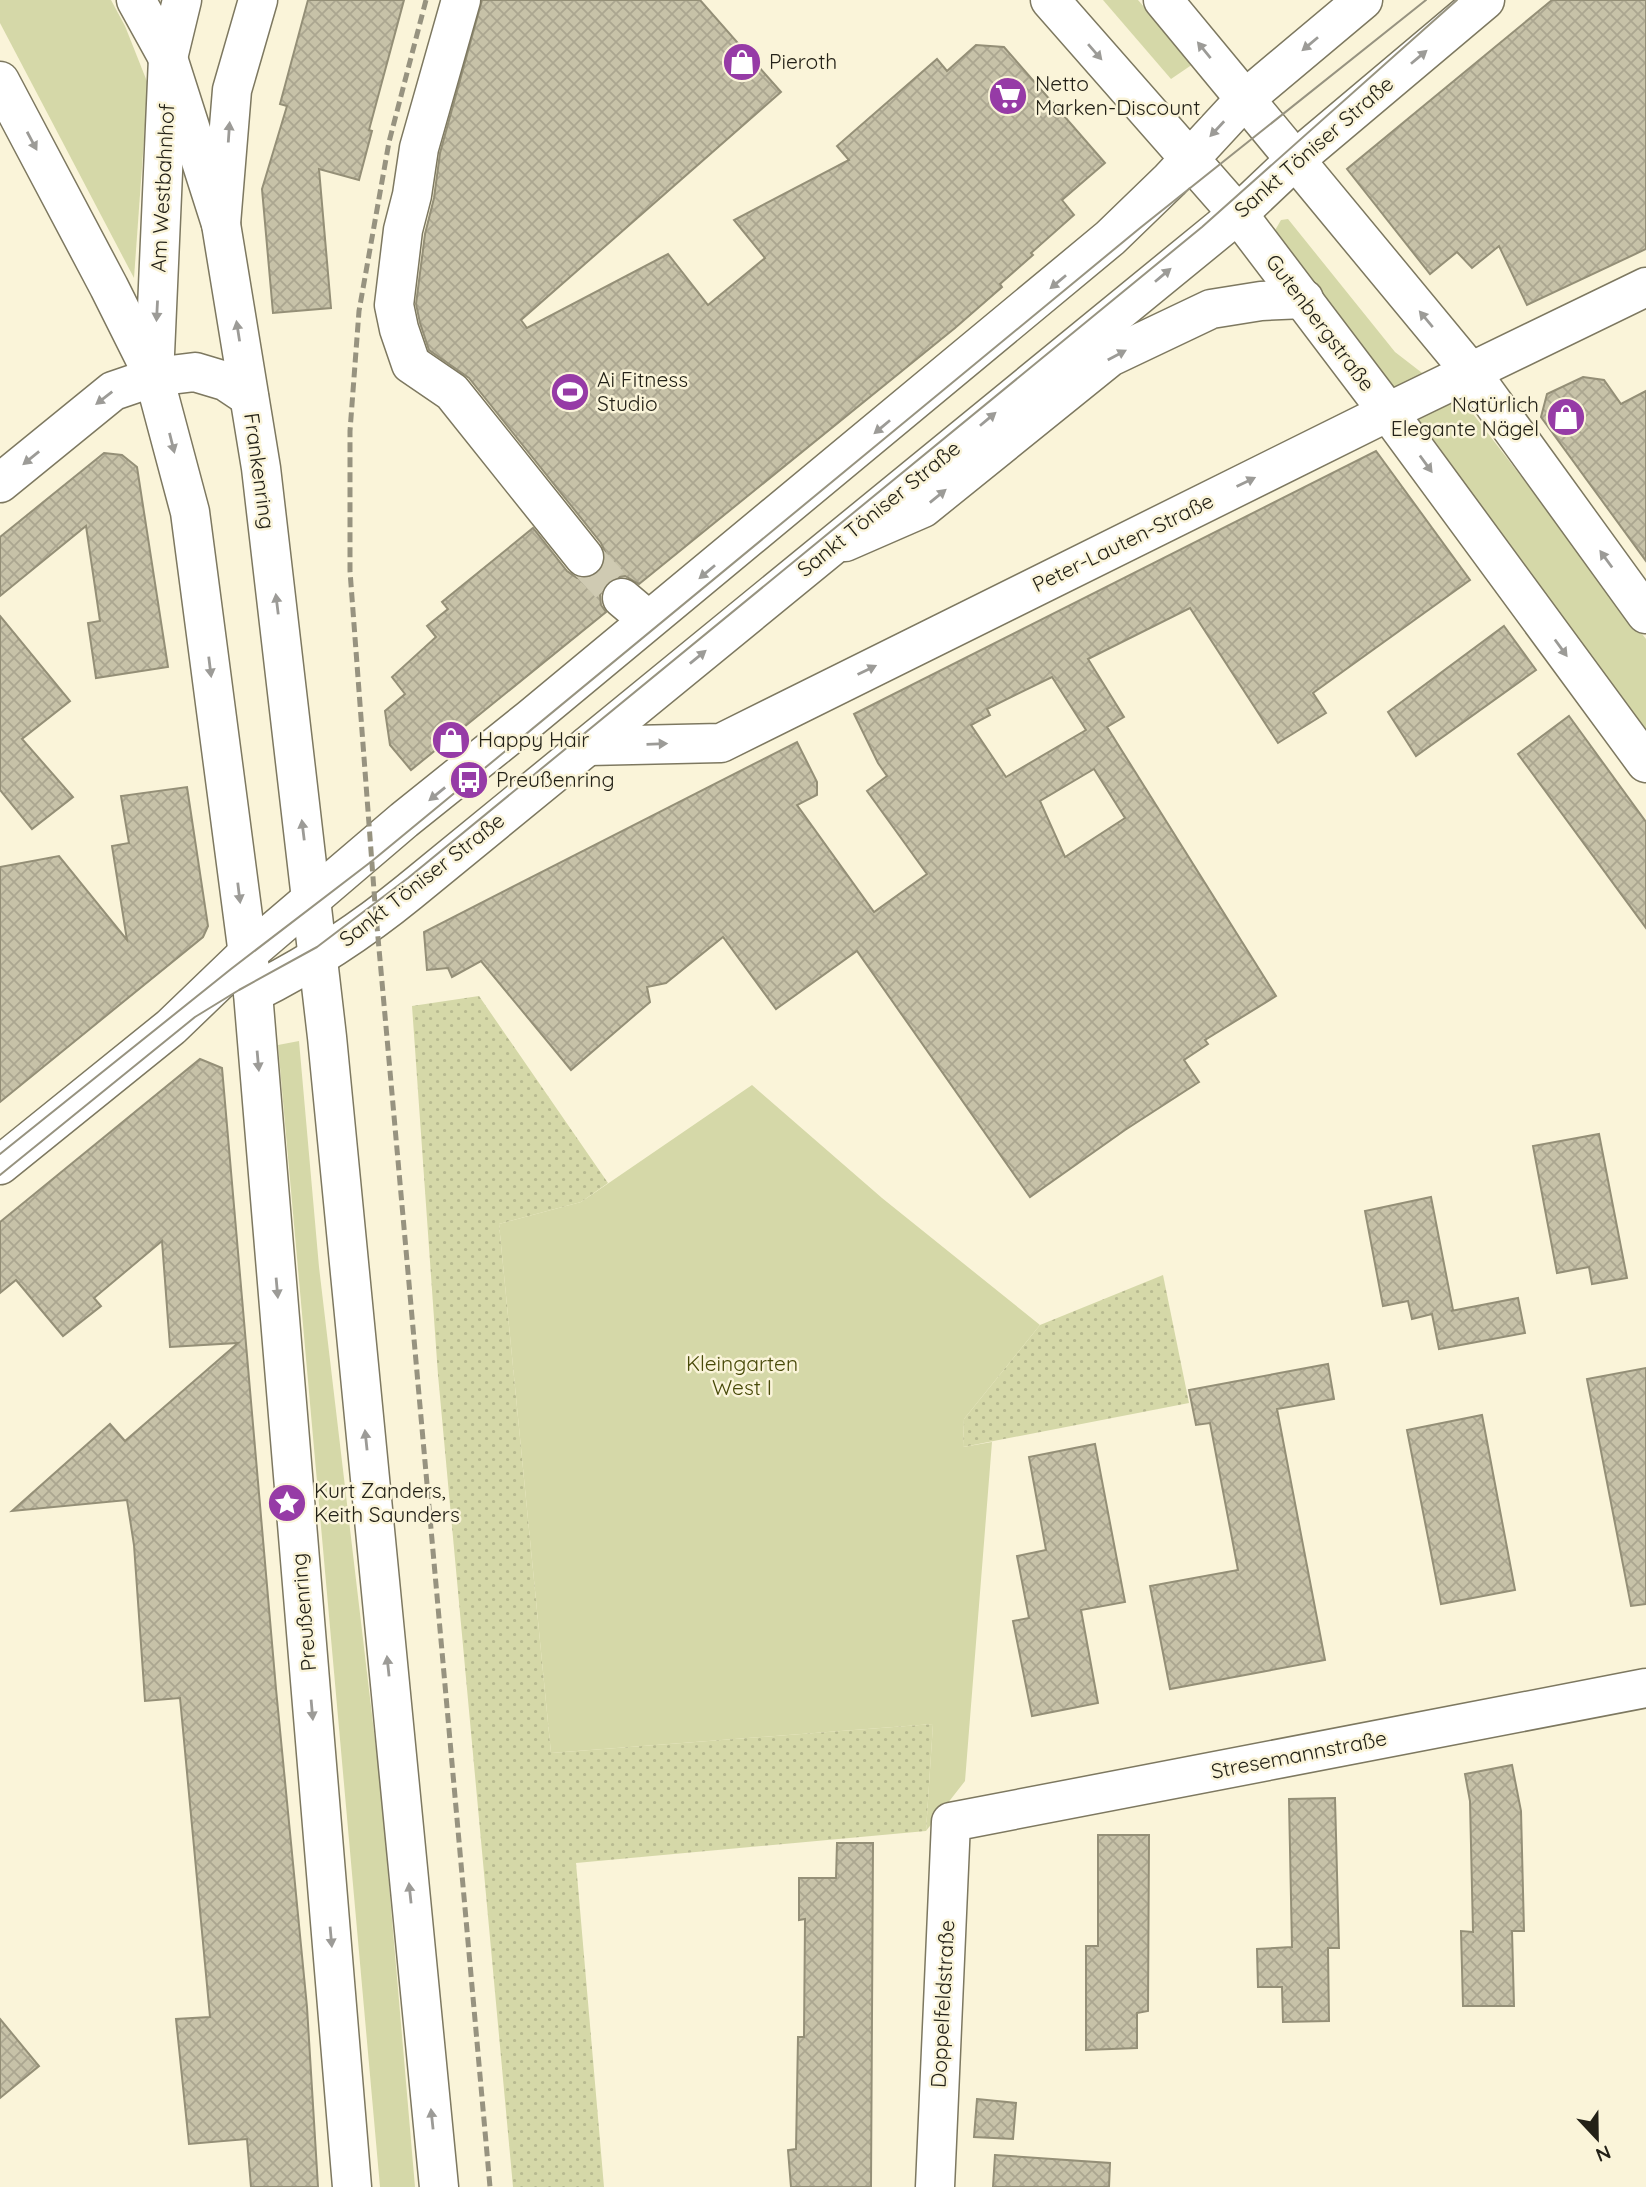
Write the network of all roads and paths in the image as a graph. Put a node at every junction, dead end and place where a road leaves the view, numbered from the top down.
1 (136, 0) edge
2 (182, 0) edge
3 (258, 0) edge
4 (461, 0) edge
5 (1051, 0) edge
6 (1163, 0) edge
7 (1363, 0) edge
8 (1485, 0) edge
9 (169, 58) junction
10 (0, 81) edge
11 (1245, 99) junction
12 (1189, 159) junction
13 (1295, 160) junction
14 (1238, 214) junction
15 (221, 224) junction
16 (1646, 287) edge
17 (1304, 299) junction
18 (1470, 371) junction
19 (154, 377) junction
20 (249, 397) junction
21 (1388, 412) junction
22 (0, 483) edge
23 (833, 547) junction
24 (584, 556) tunnel mouth
25 (1646, 614) edge
26 (589, 746) junction
27 (1646, 764) edge
28 (311, 898) junction
29 (247, 954) junction
30 (318, 958) junction
31 (253, 993) junction
32 (171, 1027) junction
33 (0, 1165) edge
34 (1646, 1688) edge
35 (951, 1822) joint
36 (352, 2187) edge
37 (439, 2187) edge
38 (935, 2187) edge

1 - 9 main road, Frankenring
2 - 9 main road, Am Westbahnhof
15 -> 3 main road
4 - 24 main road
5 -> 12 main road, Gutenbergstraße
11 -> 6 main road
7 -> 11 main road
13 -> 8 main road, Sankt Töniser Straße
9 - 15 main road, Frankenring
9 -> 19 main road, Am Westbahnhof
10 -> 19 main road
11 -> 12 main road
11 - 13 main road
12 - 14 main road, Gutenbergstraße
12 -> 28 main road
13 - 14 main road, Sankt Töniser Straße
18 -> 13 main road
14 - 17 main road, Gutenbergstraße
23 -> 14 main road, Sankt Töniser Straße
20 -> 15 main road, Frankenring
16 - 18 main road, Peter-Lauten-Straße
17 - 21 main road, Gutenbergstraße
23 -> 17 main road
18 - 21 main road, Peter-Lauten-Straße
25 -> 18 main road
19 - 20 main road
19 -> 22 main road
19 -> 29 main road
28 -> 20 main road, Frankenring
26 -> 21 main road, Peter-Lauten-Straße
21 -> 27 main road, Gutenbergstraße
26 -> 23 main road, Sankt Töniser Straße
26 - 30 main road, Sankt Töniser Straße
28 - 29 main road
28 - 30 main road, Frankenring
29 - 31 main road, Preußenring
29 - 32 main road
30 - 31 main road, Sankt Töniser Straße
37 -> 30 main road
31 - 32 main road, Sankt Töniser Straße
31 -> 36 main road, Preußenring
32 - 33 main road
34 - 35 main road, Stresemannstraße
35 - 38 main road, Doppelfeldstraße

